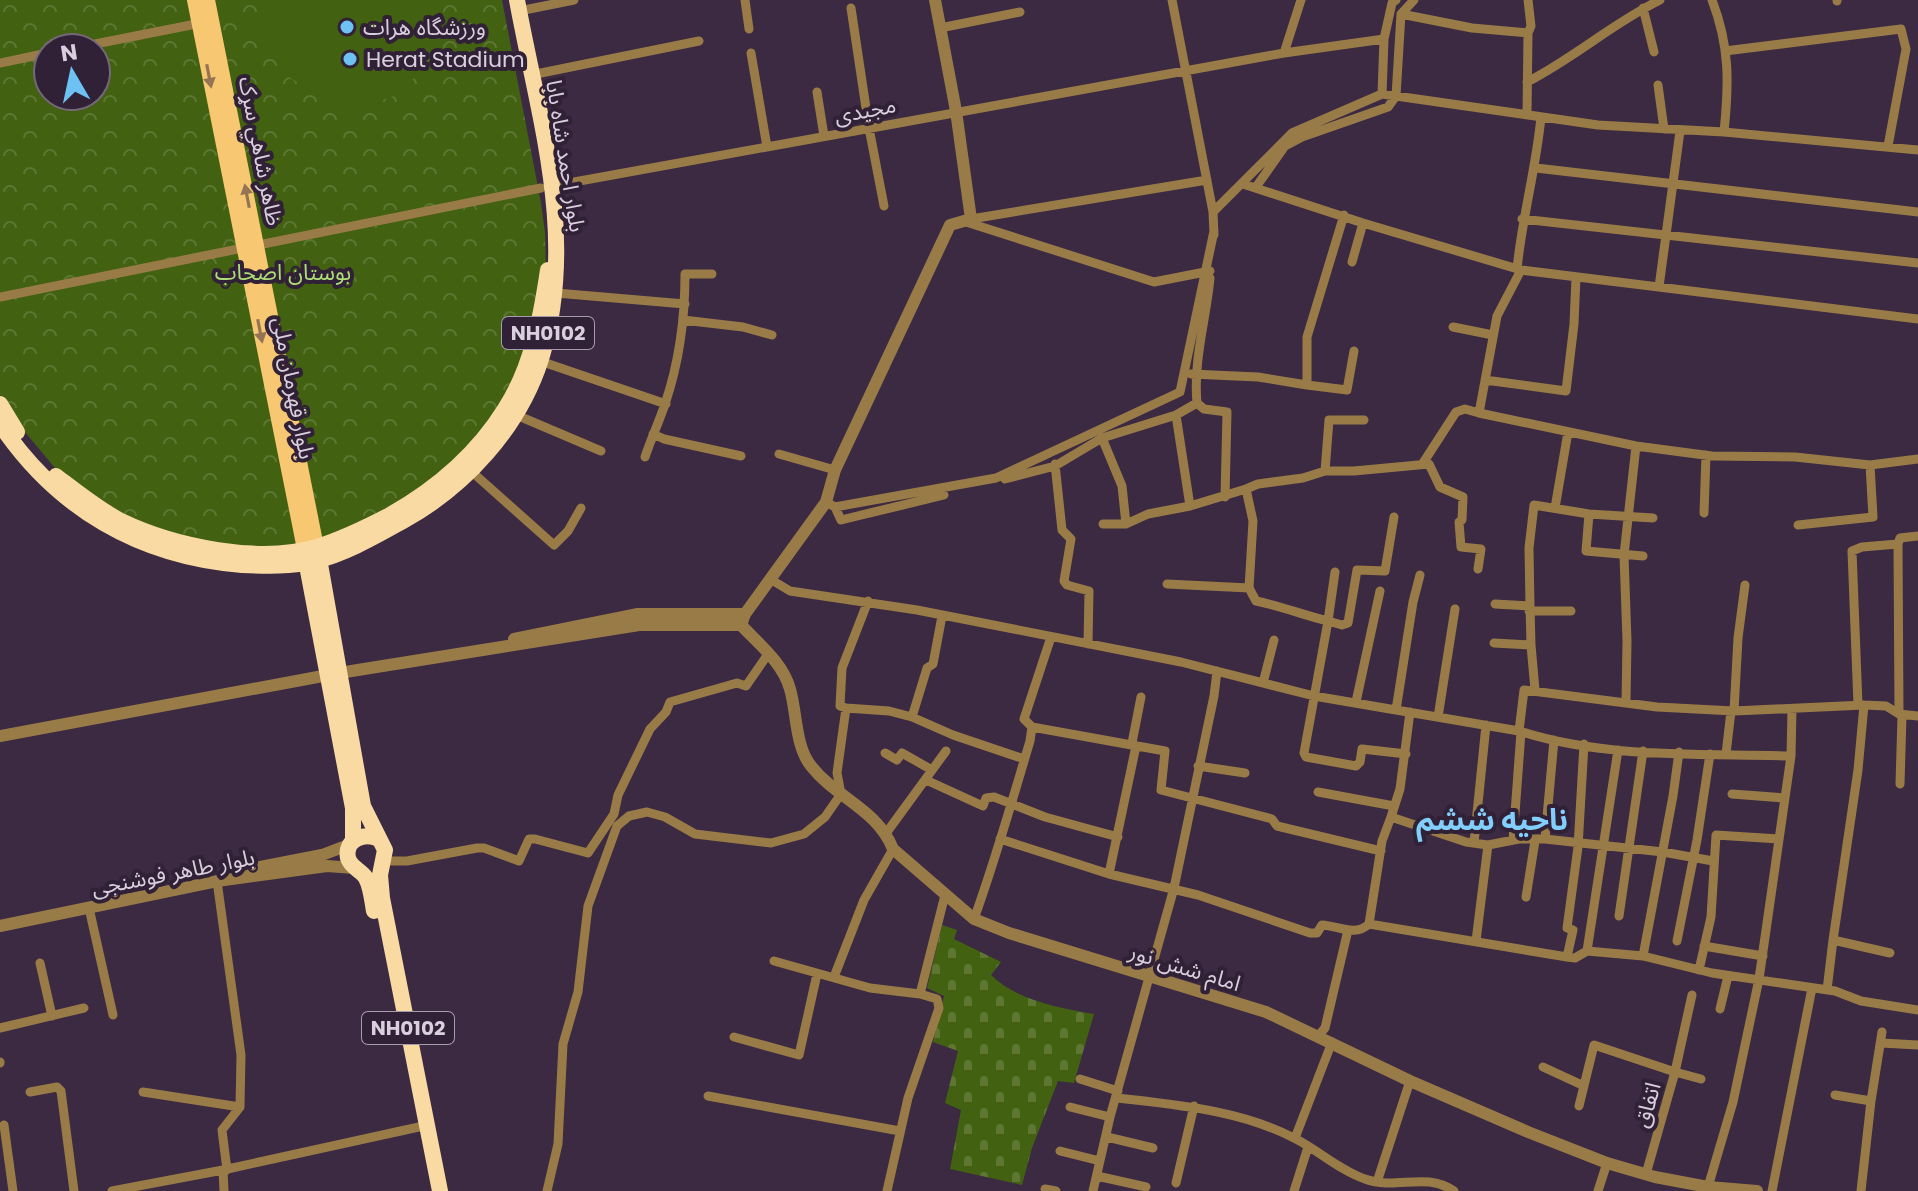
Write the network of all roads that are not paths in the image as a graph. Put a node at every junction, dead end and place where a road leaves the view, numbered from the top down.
1 (194, 0) edge
2 (208, 0) edge
3 (574, 0) edge
4 (745, 0) edge
5 (935, 0) edge
6 (1172, 0) edge
7 (1301, 0) edge
8 (1414, 0) edge
9 (1528, 0) edge
10 (1660, 0) edge
11 (1712, 0) edge
12 (1393, 1) edge
13 (514, 4) edge
14 (851, 8) dead end
15 (1643, 8) junction
16 (1020, 12) dead end
17 (1401, 14) junction
18 (205, 23) junction
19 (940, 28) junction
20 (749, 29) dead end
21 (1528, 33) junction
22 (1384, 39) junction
23 (112, 41) edge
24 (699, 41) dead end
25 (1725, 51) junction
26 (1654, 52) dead end
27 (751, 53) dead end
28 (1284, 53) junction
29 (32, 56) edge
30 (0, 63) edge
31 (1186, 72) junction
32 (531, 75) junction
33 (1527, 82) junction
34 (1658, 85) dead end
35 (817, 92) dead end
36 (1382, 94) junction
37 (1396, 96) junction
38 (956, 111) junction
39 (1527, 115) junction
40 (1541, 117) junction
41 (869, 128) junction
42 (1664, 129) junction
43 (1680, 131) junction
44 (1724, 132) junction
45 (824, 136) junction
46 (1888, 146) junction
47 (767, 147) junction
48 (1918, 150) edge
49 (1536, 168) junction
50 (1207, 180) junction
51 (1672, 183) junction
52 (1243, 184) junction
53 (547, 187) junction
54 (1256, 187) junction
55 (884, 206) dead end
56 (1213, 212) junction
57 (1918, 212) edge
58 (1344, 215) junction
59 (1522, 219) junction
60 (968, 221) junction
61 (1363, 223) junction
62 (1214, 231) junction
63 (1666, 234) junction
64 (250, 247) junction
65 (1352, 262) dead end
66 (1918, 263) edge
67 (1519, 270) junction
68 (1208, 272) junction
69 (712, 274) dead end
70 (1576, 277) junction
71 (1659, 287) junction
72 (556, 293) junction
73 (0, 297) edge
74 (685, 304) junction
75 (1918, 319) edge
76 (683, 320) junction
77 (1453, 327) dead end
78 (772, 335) dead end
79 (1493, 335) junction
80 (1354, 351) dead end
81 (540, 361) junction
82 (1190, 374) junction
83 (1485, 380) junction
84 (1307, 385) junction
85 (1197, 403) junction
86 (0, 404) edge
87 (666, 404) junction
88 (1479, 413) junction
89 (514, 414) junction
90 (1176, 415) junction
91 (1364, 420) dead end
92 (0, 424) edge
93 (1568, 432) junction
94 (653, 434) junction
95 (1102, 438) junction
96 (1636, 446) junction
97 (601, 451) dead end
98 (779, 454) dead end
99 (1052, 454) junction
100 (1706, 455) junction
101 (741, 456) dead end
102 (645, 457) dead end
103 (1918, 459) edge
104 (1423, 463) junction
105 (1870, 465) junction
106 (1055, 466) junction
107 (835, 470) junction
108 (471, 471) junction
109 (1325, 471) junction
110 (1246, 489) junction
111 (1225, 497) junction
112 (831, 504) junction
113 (1190, 506) junction
114 (581, 508) dead end
115 (1555, 508) junction
116 (1704, 513) dead end
117 (1589, 514) junction
118 (1627, 516) junction
119 (1394, 517) dead end
120 (1653, 518) dead end
121 (1103, 524) dead end
122 (1126, 524) junction
123 (1798, 525) dead end
124 (1918, 536) edge
125 (1898, 544) junction
126 (311, 555) junction
127 (1624, 555) junction
128 (1643, 556) dead end
129 (1478, 569) dead end
130 (1335, 572) dead end
131 (1420, 575) dead end
132 (770, 579) junction
133 (1167, 584) dead end
134 (1745, 585) dead end
135 (1249, 588) junction
136 (1380, 591) dead end
137 (868, 601) junction
138 (1495, 604) dead end
139 (1455, 609) dead end
140 (1530, 609) junction
141 (1571, 611) dead end
142 (942, 616) junction
143 (743, 620) junction
144 (1328, 621) junction
145 (1051, 637) junction
146 (1274, 640) dead end
147 (1494, 643) dead end
148 (1088, 644) junction
149 (1531, 645) junction
150 (768, 654) junction
151 (1217, 671) junction
152 (334, 674) junction
153 (1263, 683) junction
154 (1535, 690) junction
155 (1314, 696) junction
156 (1141, 697) dead end
157 (1356, 702) junction
158 (1626, 702) junction
159 (1861, 705) junction
160 (846, 708) junction
161 (1792, 709) junction
162 (1396, 710) junction
163 (1733, 711) junction
164 (1410, 712) junction
165 (1899, 714) junction
166 (1918, 716) edge
167 (912, 717) junction
168 (1438, 717) junction
169 (1486, 725) junction
170 (1032, 727) junction
171 (1520, 731) junction
172 (0, 736) edge
173 (1554, 740) junction
174 (1132, 743) junction
175 (1584, 744) junction
176 (1618, 750) junction
177 (946, 751) dead end
178 (1643, 751) junction
179 (1679, 752) junction
180 (885, 753) dead end
181 (1406, 754) junction
182 (1710, 754) junction
183 (1726, 754) junction
184 (1791, 756) junction
185 (1024, 759) junction
186 (1198, 766) junction
187 (932, 770) junction
188 (1245, 773) dead end
189 (926, 780) junction
190 (1900, 784) dead end
191 (1318, 792) dead end
192 (841, 794) junction
193 (1732, 794) dead end
194 (1193, 798) junction
195 (1785, 798) junction
196 (1010, 803) junction
197 (1394, 806) junction
198 (1391, 817) junction
199 (887, 832) junction
200 (1118, 837) junction
201 (379, 839) junction
202 (1000, 839) junction
203 (1779, 839) junction
204 (1513, 840) junction
205 (1540, 840) junction
206 (352, 842) junction
207 (1474, 843) junction
208 (1578, 843) junction
209 (1488, 845) junction
210 (1603, 846) junction
211 (893, 849) junction
212 (1627, 849) junction
213 (1381, 851) junction
214 (1663, 852) junction
215 (588, 853) junction
216 (604, 857) junction
217 (1693, 858) junction
218 (1713, 861) junction
219 (383, 863) junction
220 (356, 870) junction
221 (1109, 874) junction
222 (217, 881) junction
223 (1174, 888) junction
224 (945, 895) junction
225 (1526, 897) dead end
226 (89, 908) junction
227 (1619, 916) dead end
228 (0, 918) edge
229 (974, 919) junction
230 (1369, 924) junction
231 (0, 926) edge
232 (1348, 930) junction
233 (1833, 940) junction
234 (1476, 941) junction
235 (1677, 941) dead end
236 (1704, 946) junction
237 (1587, 951) junction
238 (1890, 953) dead end
239 (1643, 956) junction
240 (1763, 956) junction
241 (1567, 957) junction
242 (774, 961) dead end
243 (40, 963) dead end
244 (1699, 970) junction
245 (817, 974) junction
246 (1728, 976) junction
247 (834, 977) junction
248 (1150, 978) junction
249 (1759, 979) junction
250 (1812, 988) junction
251 (1827, 990) junction
252 (920, 994) junction
253 (1692, 995) dead end
254 (84, 1008) dead end
255 (1720, 1009) dead end
256 (1918, 1010) edge
257 (113, 1015) dead end
258 (52, 1016) junction
259 (0, 1028) edge
260 (1882, 1032) dead end
261 (1318, 1036) junction
262 (734, 1037) dead end
263 (1332, 1042) junction
264 (1881, 1043) junction
265 (1918, 1045) edge
266 (1543, 1067) dead end
267 (1675, 1072) junction
268 (1080, 1079) dead end
269 (1701, 1079) dead end
270 (1410, 1081) junction
271 (1582, 1085) junction
272 (30, 1092) dead end
273 (143, 1092) dead end
274 (1117, 1094) junction
275 (1835, 1095) dead end
276 (708, 1096) dead end
277 (1871, 1101) junction
278 (1194, 1106) junction
279 (1579, 1106) dead end
280 (240, 1107) junction
281 (1070, 1107) dead end
282 (1110, 1117) junction
283 (4, 1125) dead end
284 (423, 1126) junction
285 (900, 1131) junction
286 (1107, 1137) junction
287 (1295, 1138) junction
288 (1308, 1147) junction
289 (1153, 1148) dead end
290 (1060, 1151) dead end
291 (1100, 1161) junction
292 (1607, 1163) junction
293 (225, 1170) junction
294 (1646, 1174) junction
295 (1097, 1176) junction
296 (1377, 1182) junction
297 (1176, 1183) dead end
298 (1146, 1187) dead end
299 (1708, 1187) junction
300 (1392, 1188) edge
301 (13, 1191) edge
302 (74, 1191) edge
303 (112, 1191) edge
304 (224, 1191) edge
305 (429, 1191) edge
306 (440, 1191) edge
307 (547, 1191) edge
308 (887, 1191) edge
309 (1093, 1191) edge
310 (1294, 1191) edge
311 (1454, 1191) edge
312 (1598, 1191) edge
313 (1757, 1191) edge
314 (1772, 1191) edge
315 (1861, 1191) edge

1 - 18 main road
2 - 18 main road, ظاهر شاهي سړک
3 - 13 street
4 - 20 street
5 - 19 street
6 - 31 street
7 - 28 street
8 - 17 street
9 - 21 street
10 - 15 street
11 - 25 street
12 - 22 street
13 - 32 highway, بلوار احمد شاه بابا / NH0102
13 - 53 highway, بلوار احمد شاه بابا / NH0102
14 - 41 street
15 - 26 street
15 - 33 street
16 - 19 street
17 - 21 street
17 - 37 street
18 - 23 street
18 - 64 main road, ظاهر شاهي سړک
19 - 38 street
21 - 33 street
22 - 28 street, مجیدی
22 - 36 street
24 - 32 street
25 - 44 street
25 - 46 street
27 - 47 street
28 - 31 street, مجیدی
29 - 30 street
31 - 38 street, مجیدی
31 - 50 street
32 - 53 highway, بلوار احمد شاه بابا / NH0102
33 - 39 street
34 - 42 street
35 - 45 street
36 - 37 street
36 - 52 street
37 - 39 street
37 - 54 street
38 - 41 street, مجیدی
38 - 60 street
39 - 40 street
40 - 42 street
40 - 49 street
41 - 45 street, مجیدی
41 - 55 street
42 - 43 street
43 - 44 street
43 - 51 street
44 - 46 street
45 - 47 street, مجیدی
46 - 48 street
47 - 53 street, مجیدی
49 - 51 street
49 - 59 street
50 - 56 street
50 - 60 street
51 - 57 street
51 - 63 street
52 - 54 street
52 - 56 street
53 - 64 street, مجیدی
53 - 72 highway, بلوار احمد شاه بابا / NH0102
53 - 126 highway, بلوار احمد شاه بابا / NH0102
54 - 58 street
56 - 62 street
58 - 61 street
58 - 84 street
59 - 63 street
59 - 67 street
60 - 68 street
60 - 107 street
61 - 65 street
61 - 67 street
62 - 68 street
62 - 68 street
63 - 66 street
63 - 71 street
64 - 73 street, مجیدی
64 - 126 main road, بلوار قهرمان ملی
67 - 70 street
67 - 79 street
68 - 82 street
69 - 74 street
70 - 71 street
70 - 83 street
71 - 75 street
72 - 74 street
72 - 81 highway, بلوار احمد شاه بابا / NH0102
74 - 76 street
76 - 78 street
76 - 87 street
77 - 79 street
79 - 83 street
80 - 84 street
81 - 87 street
81 - 89 highway, بلوار احمد شاه بابا / NH0102
82 - 84 street
82 - 85 street
82 - 99 street
83 - 88 street
85 - 90 street
85 - 111 street
86 - 126 highway, بلوار احمد شاه بابا / NH0102
87 - 94 street
88 - 93 street
88 - 104 street
89 - 97 street
89 - 108 highway, بلوار احمد شاه بابا / NH0102
90 - 95 street
90 - 113 street
91 - 109 street
92 - 126 highway, بلوار احمد شاه بابا / NH0102
93 - 96 street
93 - 115 street
94 - 101 street
94 - 102 street
95 - 106 street
95 - 122 street
96 - 100 street
96 - 118 street
98 - 107 street
99 - 106 street
99 - 112 street
100 - 105 street
100 - 116 street
103 - 105 street
104 - 109 street
104 - 129 street
105 - 123 street
106 - 112 street
106 - 148 street
107 - 112 street
108 - 114 street
108 - 126 highway, بلوار احمد شاه بابا / NH0102
109 - 110 street
110 - 111 street
110 - 135 street
111 - 113 street
112 - 132 street
113 - 122 street
115 - 117 street
115 - 140 street
117 - 118 street
117 - 127 street
118 - 120 street
118 - 127 street
119 - 144 street
121 - 122 street
124 - 125 street
125 - 159 street
125 - 165 street
126 - 152 highway, NH0102
127 - 128 street
127 - 158 street
130 - 144 street
131 - 162 street
132 - 137 street
132 - 143 street
133 - 135 street
134 - 163 street
135 - 144 street
136 - 157 street
137 - 142 street
137 - 160 street
138 - 140 street
139 - 168 street
140 - 141 street
140 - 149 street
142 - 145 street
142 - 167 street
143 - 150 street, امام شش نور
143 - 152 street
144 - 155 street
145 - 148 street
145 - 170 street
146 - 153 street
147 - 149 street
148 - 151 street
149 - 154 street
150 - 192 street, امام شش نور
150 - 215 street
151 - 153 street
151 - 186 street
152 - 172 street
152 - 201 highway, NH0102
152 - 206 highway, NH0102
153 - 155 street
154 - 158 street
154 - 171 street
155 - 157 street
155 - 181 street
156 - 174 street
157 - 162 street
158 - 163 street
159 - 161 street
159 - 165 street
159 - 233 street
160 - 167 street
160 - 192 street
161 - 163 street
161 - 184 street
162 - 164 street
163 - 183 street
164 - 168 street
164 - 181 street
165 - 166 street
165 - 190 street
167 - 185 street
168 - 169 street
169 - 171 street
169 - 207 street
170 - 174 street
170 - 185 street
171 - 173 street
171 - 204 street
173 - 175 street
173 - 205 street
174 - 194 street
174 - 200 street
175 - 176 street
175 - 208 street
176 - 178 street
176 - 210 street
177 - 187 street
178 - 179 street
178 - 212 street
179 - 182 street
179 - 214 street
180 - 187 street
181 - 197 street
182 - 183 street
182 - 217 street
183 - 184 street
184 - 195 street
185 - 196 street
186 - 188 street
186 - 194 street
187 - 189 street
189 - 196 street
189 - 199 street
191 - 197 street
192 - 199 street, امام شش نور
192 - 216 street
193 - 195 street
194 - 213 street
194 - 223 street
195 - 203 street
196 - 200 street
196 - 202 street
197 - 198 street
198 - 207 street
198 - 213 street
199 - 211 street, امام شش نور
200 - 221 street
201 - 206 highway
201 - 219 highway, NH0102
202 - 221 street
202 - 229 street
203 - 218 street
203 - 240 street
204 - 205 street
204 - 209 street
205 - 208 street
205 - 225 street
206 - 220 highway, NH0102
206 - 228 street, بلوار طاهر فوشنجی
207 - 209 street
208 - 210 street
208 - 241 street
209 - 234 street
210 - 212 street
210 - 237 street
211 - 224 street, امام شش نور
211 - 247 street
212 - 214 street
212 - 227 street
213 - 230 street
214 - 217 street
214 - 239 street
215 - 216 street
215 - 219 street
216 - 307 street
217 - 218 street
217 - 235 street
218 - 236 street
219 - 220 highway
219 - 284 highway, NH0102
220 - 222 street, بلوار طاهر فوشنجی
220 - 284 highway, NH0102
221 - 223 street
222 - 226 street, بلوار طاهر فوشنجی
222 - 280 street
223 - 232 street
223 - 248 street
224 - 229 street, امام شش نور
224 - 252 street
226 - 231 street, بلوار طاهر فوشنجی
226 - 257 street
229 - 248 street, امام شش نور
230 - 232 street
230 - 234 street
232 - 261 street
233 - 238 street
233 - 251 street
234 - 241 street
236 - 240 street
236 - 244 street
237 - 239 street
237 - 241 street
239 - 244 street
240 - 249 street
242 - 245 street
243 - 258 street
244 - 246 street
245 - 247 street
245 - 262 street
246 - 249 street
246 - 255 street
247 - 252 street
248 - 261 street, امام شش نور
248 - 274 street
249 - 250 street
249 - 299 street
250 - 251 street
250 - 314 street
251 - 256 street
252 - 285 street
253 - 267 street
254 - 258 street
258 - 259 street
260 - 264 street
261 - 263 street, امام شش نور
263 - 270 street, امام شش نور
263 - 287 street
264 - 265 street
264 - 277 street
266 - 271 street
267 - 269 street, اتفاق
267 - 271 street
267 - 294 street, اتفاق
268 - 274 street
270 - 292 street, امام شش نور
270 - 296 street
271 - 279 street
272 - 302 street
273 - 280 street
274 - 278 street
274 - 282 street
275 - 277 street
276 - 285 street
277 - 315 street
278 - 287 street
278 - 297 street
280 - 293 street
281 - 282 street
282 - 286 street
283 - 301 street
284 - 293 street
284 - 305 highway, NH0102
284 - 306 highway, NH0102
285 - 308 street
286 - 289 street
286 - 291 street
287 - 288 street
288 - 296 street
288 - 310 street
290 - 291 street
291 - 295 street
292 - 294 street, امام شش نور
292 - 312 street
293 - 303 street
293 - 304 street
294 - 299 street, امام شش نور
295 - 298 street
295 - 309 street
296 - 300 street
299 - 313 street, امام شش نور
300 - 311 street

